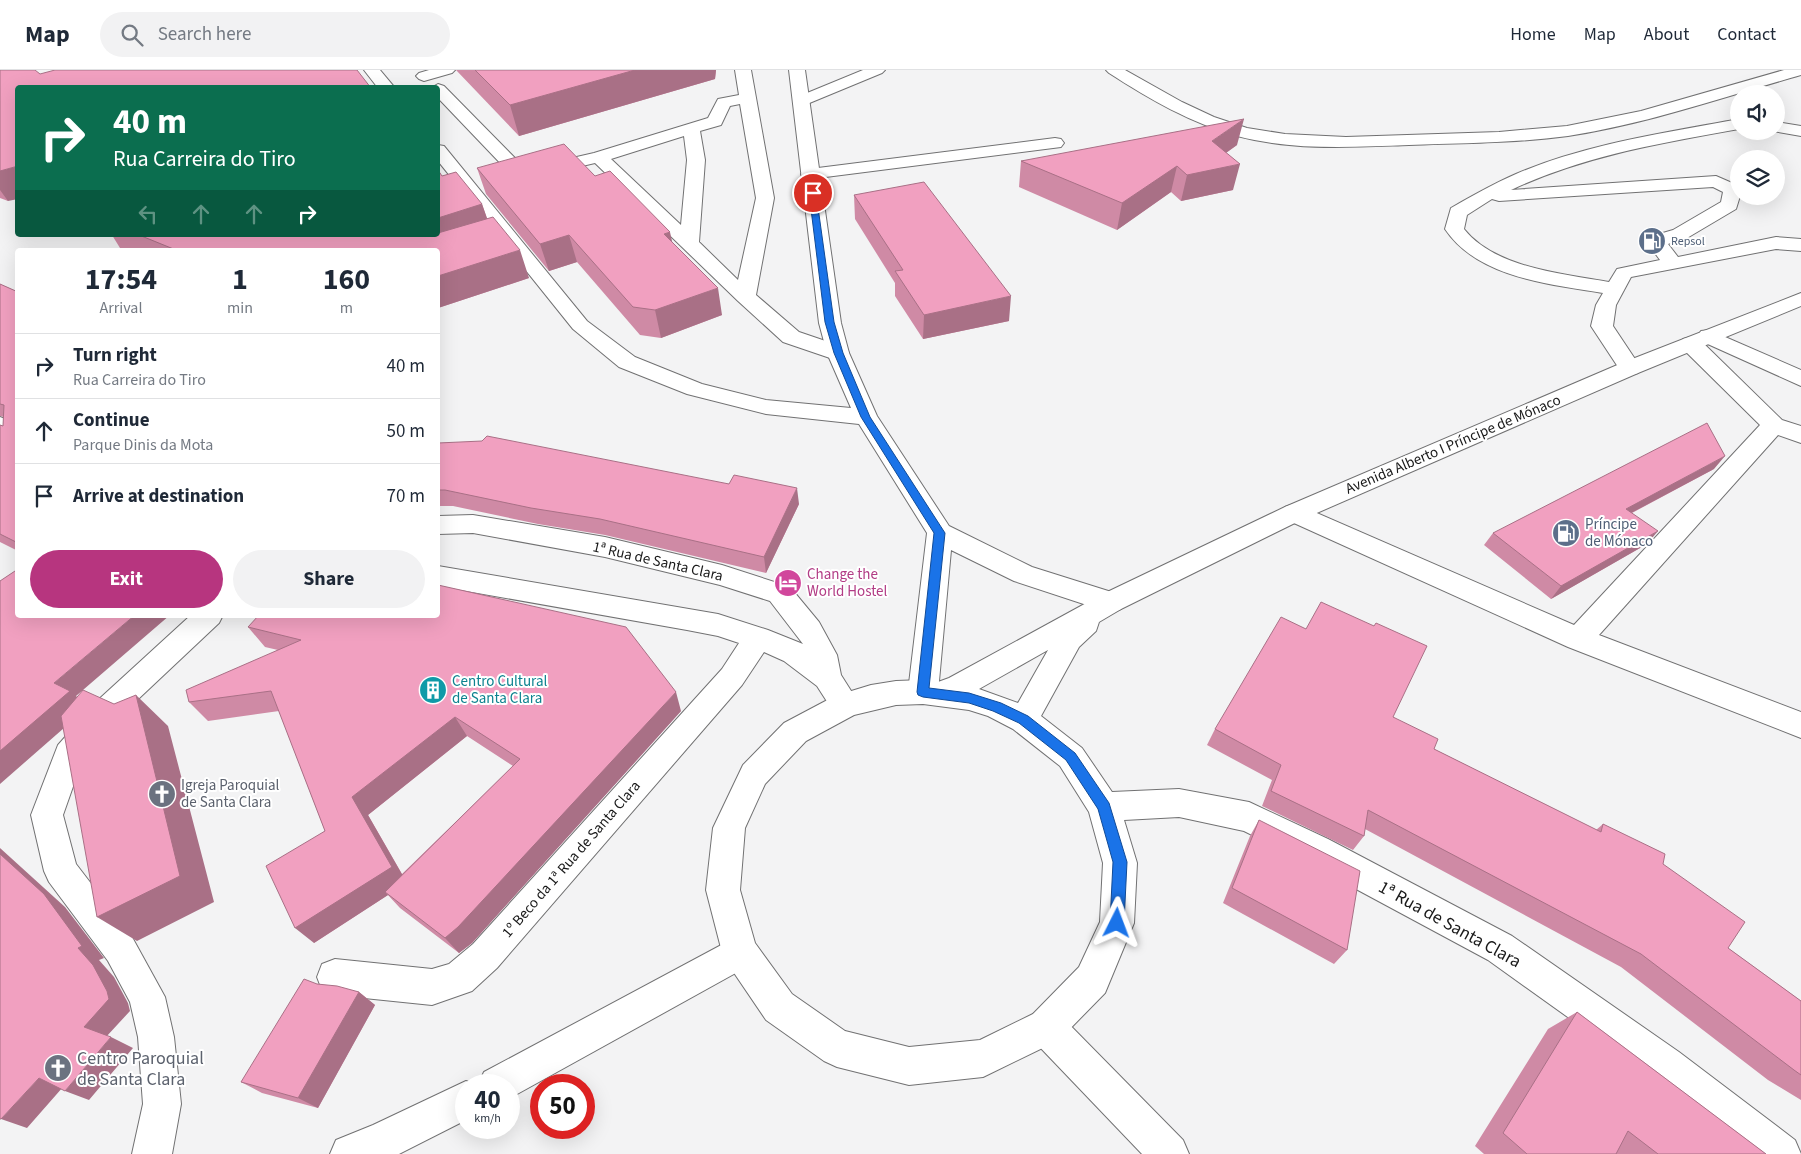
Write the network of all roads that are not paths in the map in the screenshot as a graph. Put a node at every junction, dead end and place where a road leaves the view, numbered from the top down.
1 (448, 70) edge
2 (743, 70) edge
3 (797, 70) edge
4 (876, 70) edge
5 (1114, 70) edge
6 (1801, 70) edge
7 (421, 73) edge
8 (434, 85) edge
9 (440, 91) edge
10 (747, 98) junction
11 (801, 101) junction
12 (1730, 126) edge
13 (1785, 128) edge
14 (690, 129) junction
15 (1801, 131) edge
16 (1055, 143) dead end
17 (440, 153) edge
18 (599, 157) junction
19 (810, 174) junction
20 (1730, 175) edge
21 (1716, 181) junction
22 (1480, 197) junction
23 (1680, 234) junction
24 (689, 243) junction
25 (1776, 243) junction
26 (1801, 245) edge
27 (1673, 264) junction
28 (1615, 289) junction
29 (745, 297) junction
30 (1801, 299) edge
31 (1700, 340) junction
32 (838, 353) junction
33 (1630, 368) junction
34 (1801, 379) edge
35 (866, 417) junction
36 (0, 424) edge
37 (1774, 425) junction
38 (15, 432) edge
39 (1801, 436) edge
40 (1294, 513) junction
41 (440, 525) edge
42 (940, 533) junction
43 (440, 576) edge
44 (1111, 602) junction
45 (206, 618) edge
46 (758, 638) junction
47 (1578, 639) junction
48 (827, 678) junction
49 (932, 692) junction
50 (846, 705) junction
51 (1024, 720) junction
52 (1801, 725) edge
53 (1104, 807) junction
54 (740, 952) junction
55 (335, 977) dead end
56 (1046, 1027) junction
57 (517, 1074) edge
58 (455, 1105) edge
59 (152, 1154) edge
60 (350, 1154) edge
61 (1169, 1154) edge
62 (1781, 1154) edge

1 - 7 street
2 - 10 street
3 - 11 street
4 - 11 street
5 - 6 street
7 - 8 street
9 - 18 street
10 - 14 street
10 - 29 street
11 - 19 street
12 - 22 street
13 - 15 street
14 - 18 street
14 - 24 street
16 - 19 street
17 - 35 street
18 - 24 street
19 - 32 street
20 - 21 street
21 - 22 street
21 - 23 street
22 - 28 street
23 - 25 street
23 - 27 street
24 - 29 street
25 - 26 street
25 - 27 street
27 - 28 street
28 - 33 street
29 - 32 street
30 - 31 street, Avenida Alberto I Príncipe de Mónaco
31 - 33 street, Avenida Alberto I Príncipe de Mónaco
31 - 34 street
31 - 37 street
32 - 35 street
33 - 40 street, Avenida Alberto I Príncipe de Mónaco
35 - 42 street
36 - 38 street
37 - 39 street
37 - 47 street
40 - 44 street, Avenida Alberto I Príncipe de Mónaco
40 - 47 street
41 - 48 street, 1ª Rua de Santa Clara
42 - 44 street
42 - 49 street
43 - 46 street, 1ª Rua de Santa Clara
44 - 49 street, Avenida Alberto I Príncipe de Mónaco
44 - 51 street, Avenida Alberto I Príncipe de Mónaco
45 - 59 street
46 - 48 street, 1ª Rua de Santa Clara
46 - 55 street, 1º Beco da 1ª Rua de Santa Clara
47 - 52 street
48 - 50 street, 1ª Rua de Santa Clara
49 - 50 street
49 - 51 street
50 - 54 street
51 - 53 street
53 - 56 street
53 - 62 street, 1ª Rua de Santa Clara
54 - 56 street
54 - 57 street
56 - 61 street
58 - 60 street

